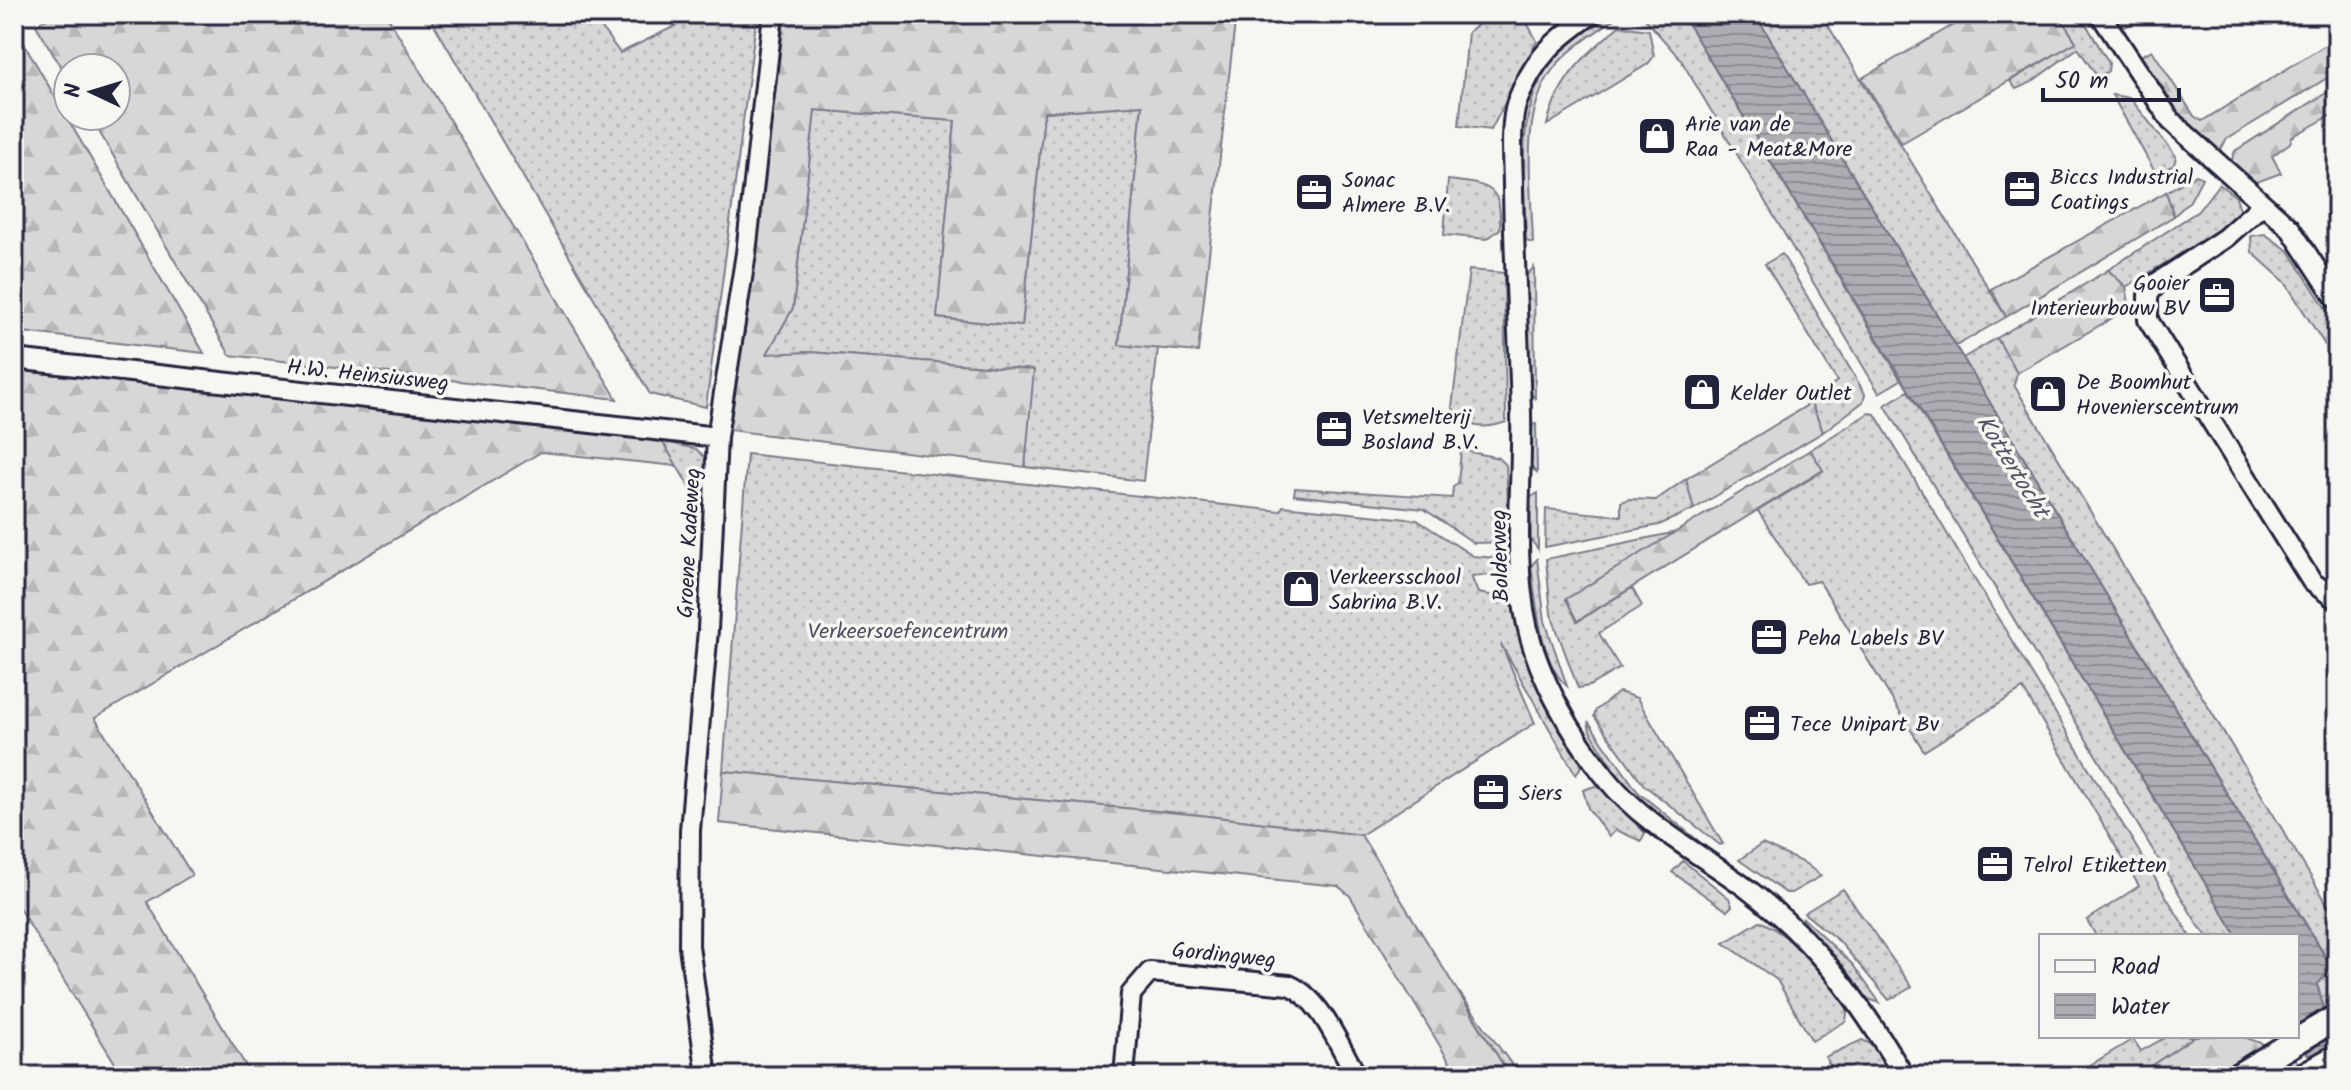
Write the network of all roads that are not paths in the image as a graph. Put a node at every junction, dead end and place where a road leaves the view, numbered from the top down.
1 (773, 14) edge
2 (1592, 14) edge
3 (2100, 14) edge
4 (2261, 206) junction
5 (2337, 300) edge
6 (14, 359) edge
7 (717, 437) junction
8 (2337, 600) edge
9 (2337, 1017) edge
10 (2337, 1057) edge
11 (707, 1076) edge
12 (1124, 1076) edge
13 (1357, 1076) edge
14 (1904, 1076) edge
15 (2238, 1076) edge
16 (2303, 1076) edge

1 - 7 street, Groene Kadeweg
2 - 14 street, Bolderweg
3 - 4 street
4 - 5 street
4 - 8 street
6 - 7 street, H.W. Heinsiusweg
7 - 11 street, Groene Kadeweg
9 - 15 main road
10 - 16 main road
12 - 13 street, Gordingweg

